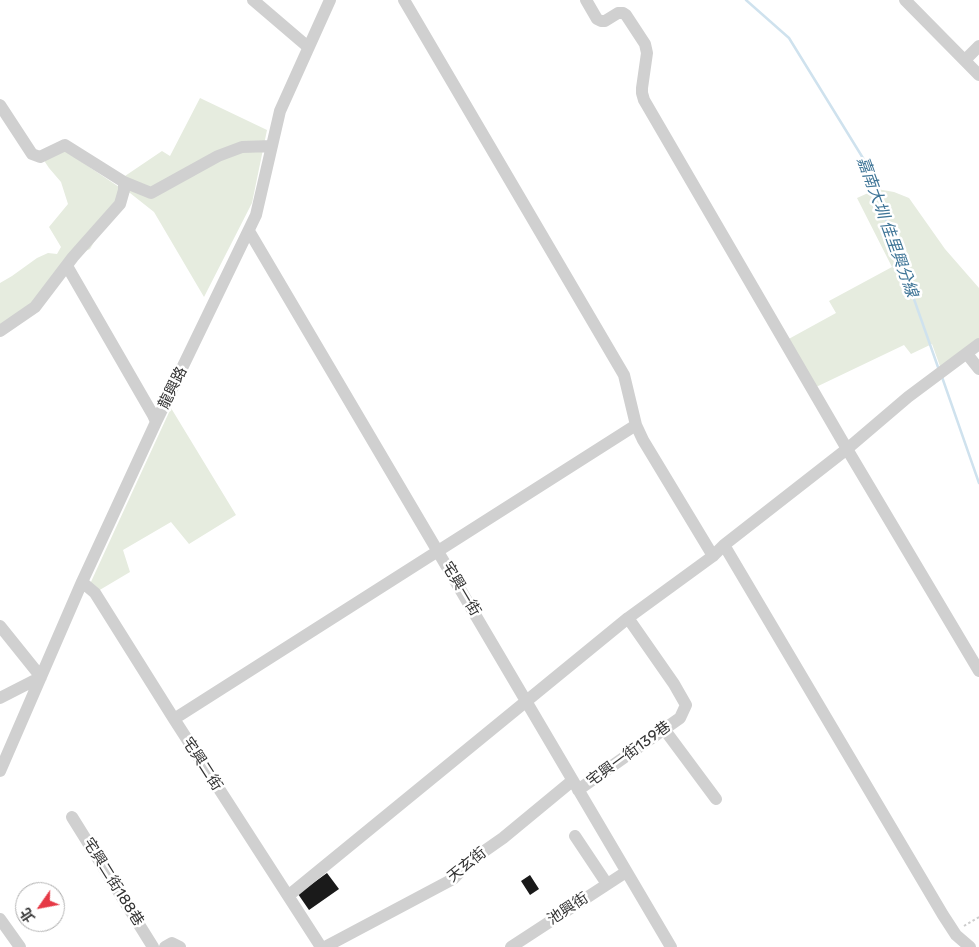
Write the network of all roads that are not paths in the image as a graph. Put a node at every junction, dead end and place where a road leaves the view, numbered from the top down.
1 (253, 0) edge
2 (330, 0) edge
3 (404, 0) edge
4 (586, 0) edge
5 (904, 0) edge
6 (979, 46) edge
7 (308, 47) junction
8 (965, 60) junction
9 (979, 75) edge
10 (0, 105) edge
11 (272, 146) junction
12 (124, 182) junction
13 (250, 230) junction
14 (67, 266) junction
15 (0, 331) edge
16 (979, 344) edge
17 (967, 354) junction
18 (979, 369) edge
19 (156, 422) junction
20 (636, 425) junction
21 (847, 449) junction
22 (724, 545) junction
23 (438, 550) junction
24 (713, 556) junction
25 (82, 582) junction
26 (628, 618) junction
27 (0, 626) edge
28 (979, 671) edge
29 (41, 677) junction
30 (0, 698) edge
31 (527, 701) junction
32 (174, 719) junction
33 (664, 729) junction
34 (0, 771) edge
35 (575, 785) junction
36 (716, 799) dead end
37 (72, 817) dead end
38 (575, 836) dead end
39 (626, 872) junction
40 (607, 884) junction
41 (288, 896) junction
42 (0, 919) edge
43 (20, 947) edge
44 (153, 947) edge
45 (166, 947) edge
46 (180, 947) edge
47 (323, 947) edge
48 (511, 947) edge
49 (671, 947) edge
50 (970, 947) edge

1 - 7 street
2 - 7 street, 龍興路
3 - 20 street
4 - 21 street
5 - 8 street
6 - 8 street
7 - 11 street, 龍興路
8 - 9 street
10 - 12 street
11 - 12 street
11 - 13 street, 龍興路
12 - 14 street
13 - 19 street, 龍興路
13 - 23 street, 宅興一街
14 - 15 street
14 - 19 street
16 - 17 street
17 - 18 street
17 - 21 street
19 - 25 street, 龍興路
20 - 23 street
20 - 24 street
21 - 22 street
21 - 28 street
22 - 24 street
22 - 50 street
23 - 31 street, 宅興一街
23 - 32 street
24 - 26 street
25 - 29 street, 龍興路
25 - 32 street, 宅興二街
26 - 31 street
26 - 33 street, 宅興一街139巷
27 - 29 street
29 - 30 street
29 - 34 street, 龍興路
31 - 35 street, 宅興一街
31 - 41 street
32 - 41 street, 宅興二街
33 - 35 street, 宅興一街139巷
33 - 36 street
35 - 39 street, 宅興一街
35 - 47 street, 天玄街
37 - 44 street, 宅興二街188巷
38 - 40 street
39 - 40 street, 池興街
39 - 49 street, 宅興一街
40 - 48 street, 池興街
41 - 47 street, 宅興二街
42 - 43 street
45 - 46 street

